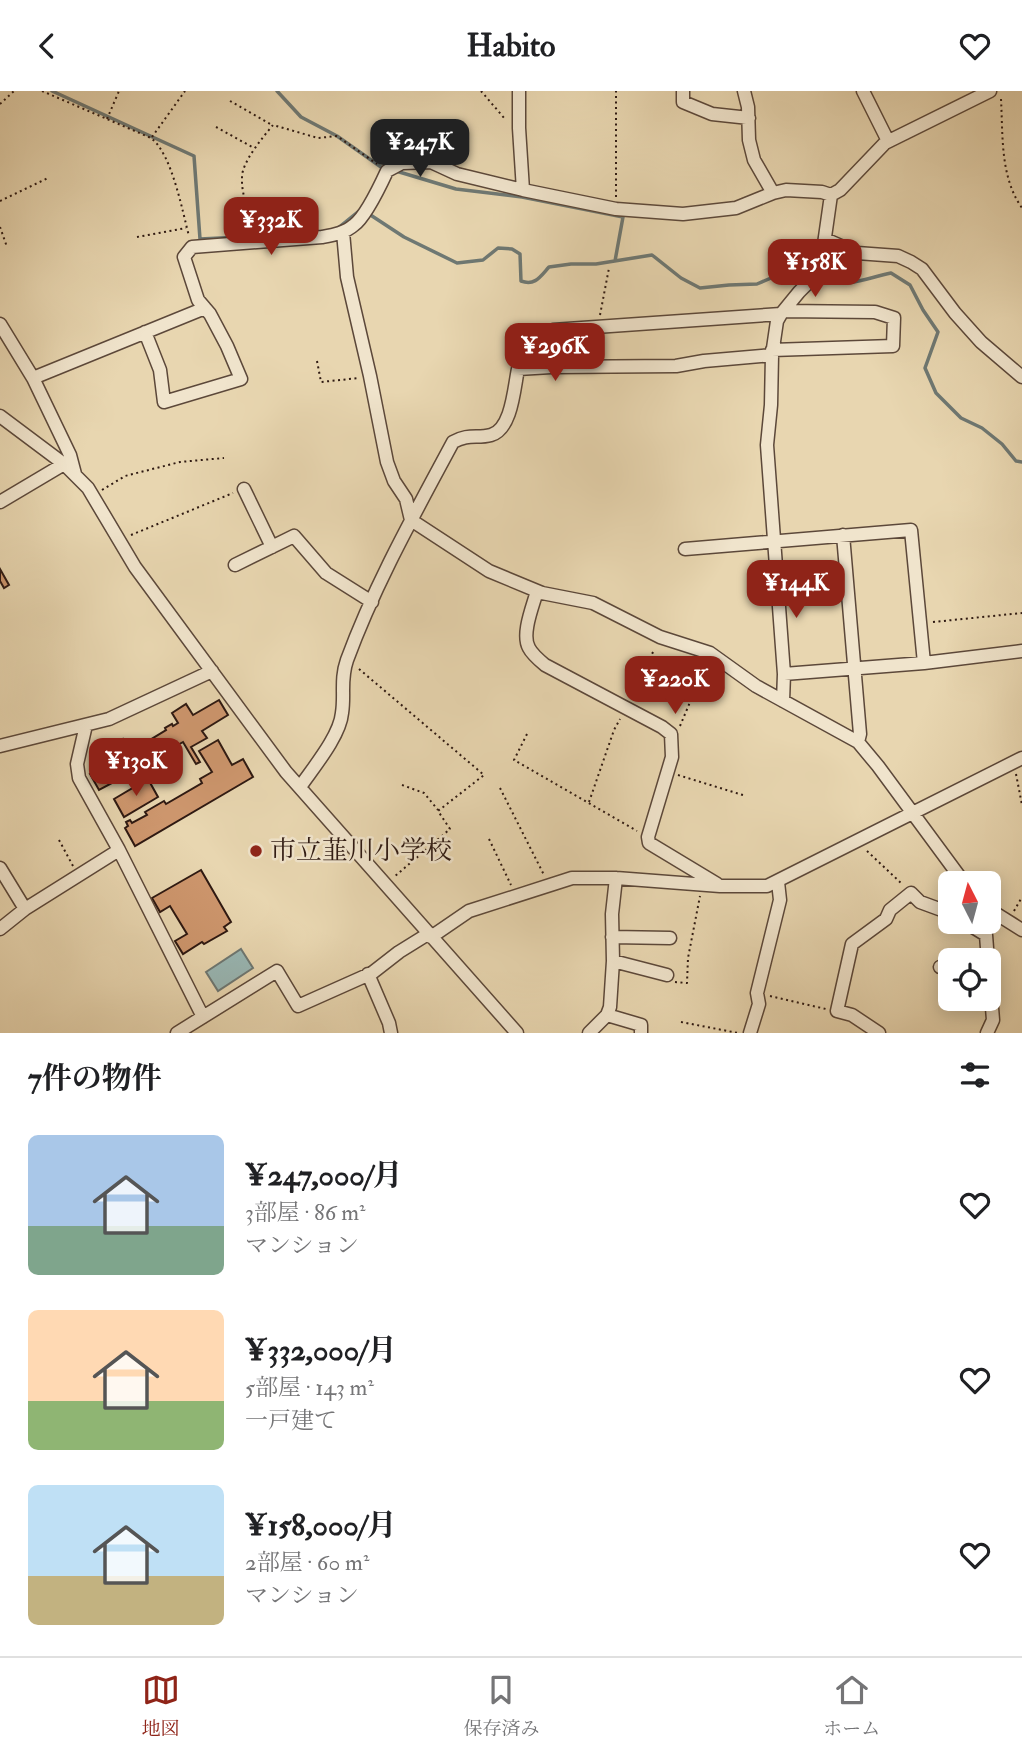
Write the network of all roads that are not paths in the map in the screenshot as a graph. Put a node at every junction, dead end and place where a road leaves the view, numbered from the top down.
1 (519, 91) edge
2 (683, 91) edge
3 (744, 91) edge
4 (863, 91) edge
5 (990, 91) edge
6 (749, 118) junction
7 (888, 141) junction
8 (523, 190) junction
9 (773, 193) junction
10 (831, 195) junction
11 (343, 232) junction
12 (825, 239) junction
13 (205, 308) junction
14 (782, 312) junction
15 (0, 324) edge
16 (553, 330) dead end
17 (145, 332) junction
18 (772, 352) junction
19 (1022, 377) edge
20 (33, 378) junction
21 (0, 416) edge
22 (64, 464) junction
23 (75, 474) junction
24 (244, 489) road end
25 (0, 502) edge
26 (411, 520) junction
27 (843, 535) junction
28 (774, 540) junction
29 (272, 547) junction
30 (685, 549) dead end
31 (236, 565) dead end
32 (537, 591) junction
33 (372, 602) junction
34 (1022, 651) edge
35 (925, 663) junction
36 (854, 668) junction
37 (212, 671) junction
38 (783, 674) junction
39 (783, 701) junction
40 (86, 725) junction
41 (858, 742) junction
42 (0, 746) edge
43 (1018, 760) edge
44 (300, 787) junction
45 (913, 813) junction
46 (119, 850) junction
47 (955, 871) edge
48 (1, 872) edge
49 (616, 878) junction
50 (778, 881) junction
51 (720, 886) junction
52 (25, 909) junction
53 (938, 909) edge
54 (1001, 921) edge
55 (0, 929) edge
56 (1022, 929) edge
57 (429, 936) junction
58 (612, 937) junction
59 (670, 938) dead end
60 (613, 961) junction
61 (369, 974) junction
62 (668, 979) road end
63 (992, 1011) edge
64 (607, 1015) junction
65 (203, 1017) junction
66 (177, 1033) edge
67 (391, 1033) edge
68 (517, 1033) edge
69 (589, 1033) edge
70 (641, 1033) edge
71 (750, 1033) edge
72 (879, 1033) edge
73 (987, 1033) edge

1 - 8 street
2 - 6 street
3 - 6 street
4 - 7 street
5 - 7 street
6 - 9 street
7 - 10 street
8 - 9 street
8 - 11 street
9 - 10 street
10 - 12 street
11 - 13 street
11 - 26 street
12 - 14 street
12 - 19 street
13 - 17 street
13 - 17 street
14 - 16 street
14 - 18 street
14 - 18 street
15 - 20 street
17 - 20 street
18 - 26 street
18 - 28 street
20 - 23 street
21 - 22 street
22 - 23 street
22 - 25 street
23 - 37 street
24 - 29 street
26 - 32 street
26 - 33 street
27 - 28 street
27 - 35 street
27 - 36 street
28 - 30 street
28 - 38 street
29 - 31 street
29 - 33 street
32 - 39 street
32 - 51 street
33 - 44 street
34 - 35 street
35 - 36 street
36 - 38 street
36 - 41 street
37 - 40 street
37 - 44 street
38 - 39 street
39 - 41 street
40 - 42 street
40 - 46 street
41 - 45 street
43 - 45 street
44 - 57 street
45 - 47 street
45 - 50 street
46 - 52 street
46 - 65 street
48 - 52 street
49 - 51 street
49 - 57 street
49 - 58 street
50 - 51 street
50 - 71 street
52 - 55 street
53 - 72 street
54 - 56 street
57 - 61 street
57 - 68 street
58 - 59 street
58 - 60 street
60 - 62 street
60 - 64 street
61 - 65 street
61 - 67 street
63 - 73 street
64 - 69 street
64 - 70 street
65 - 66 street

